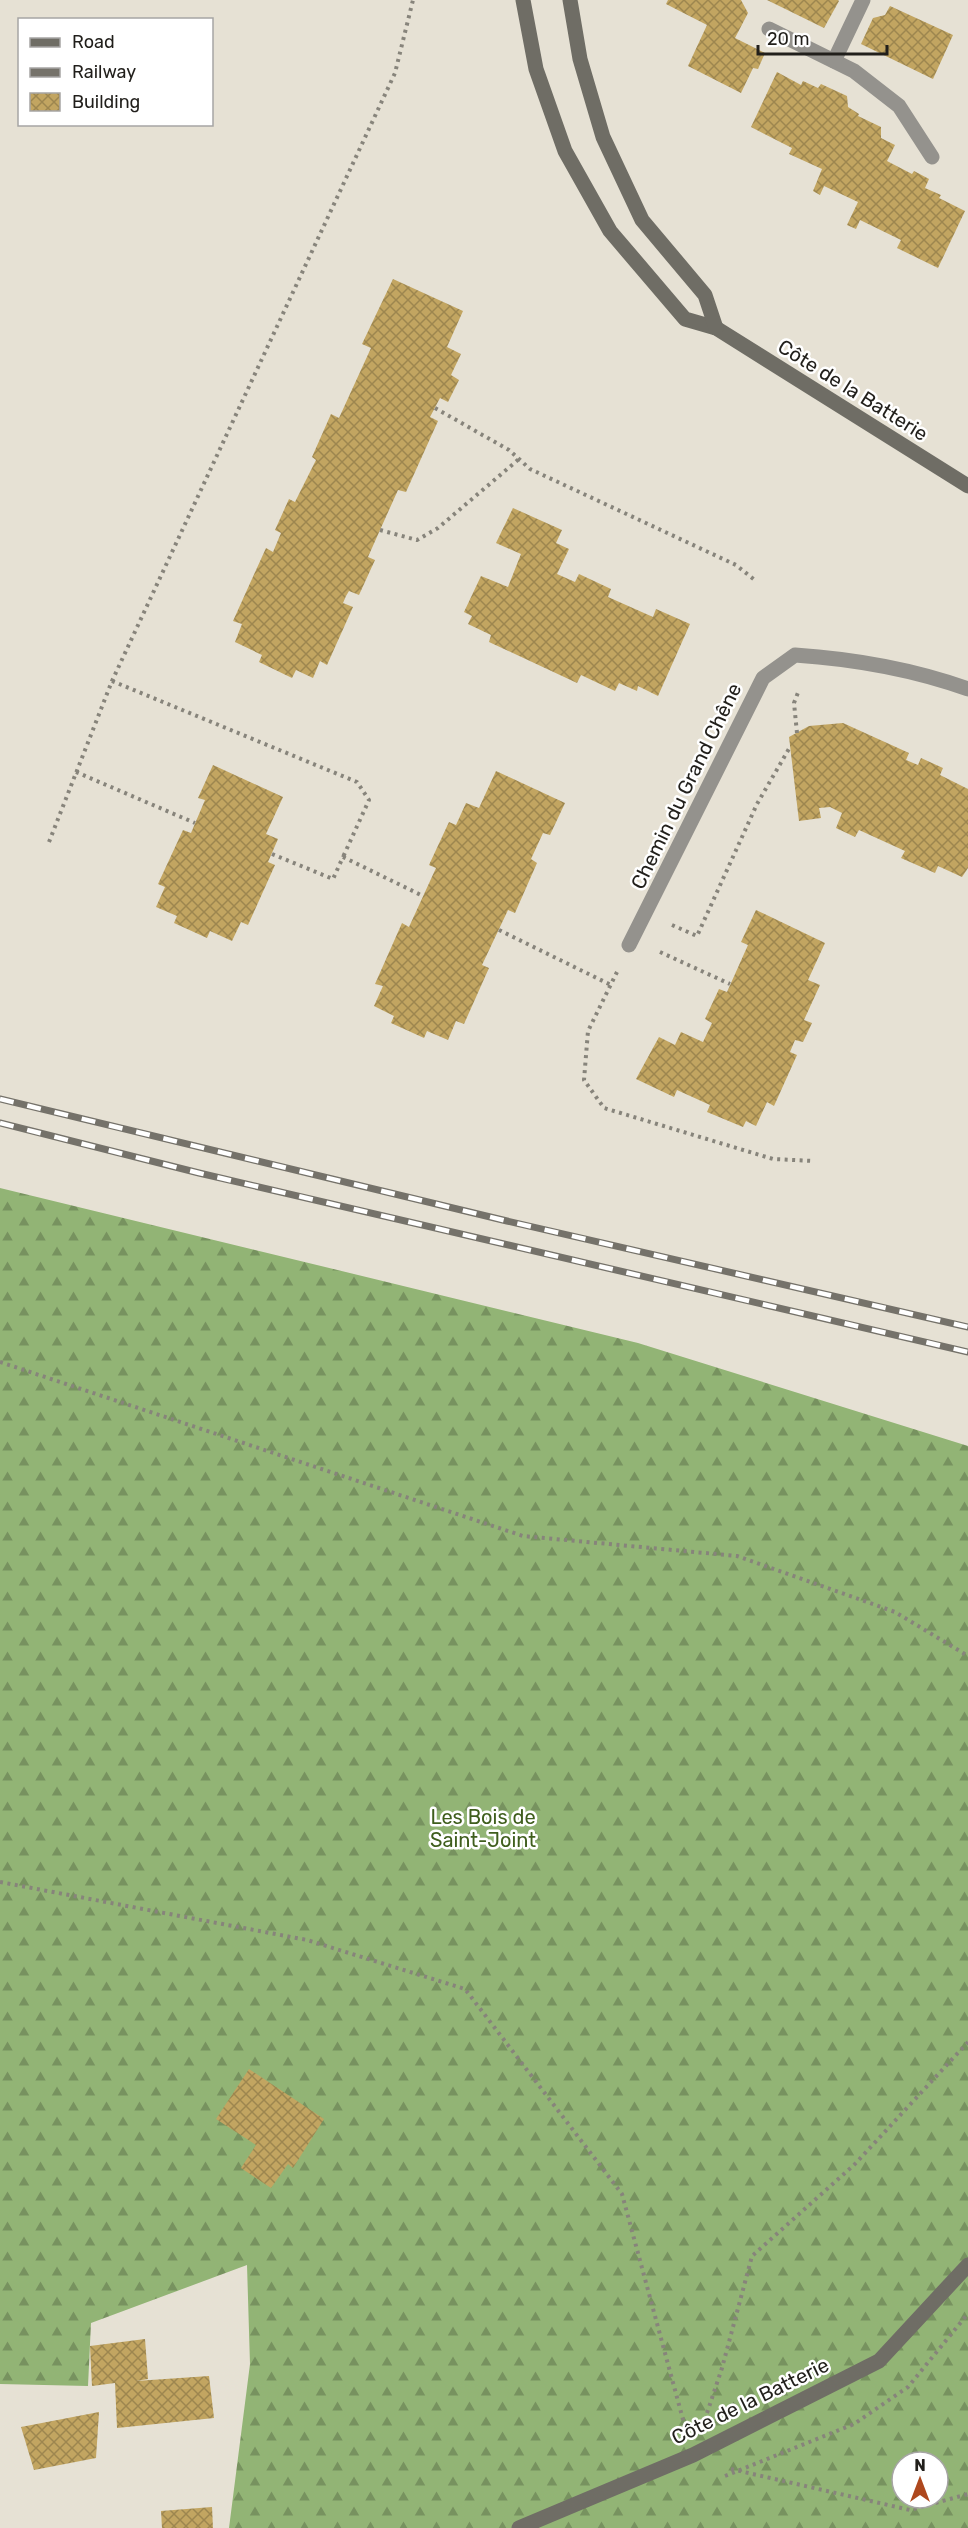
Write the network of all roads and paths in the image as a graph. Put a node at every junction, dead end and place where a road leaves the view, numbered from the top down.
1 (413, 0) edge
2 (524, 0) edge
3 (570, 0) edge
4 (863, 0) edge
5 (769, 29) dead end
6 (834, 61) junction
7 (932, 157) dead end
8 (716, 328) junction
9 (435, 408) dead end
10 (519, 459) junction
11 (968, 486) edge
12 (380, 530) dead end
13 (756, 581) dead end
14 (112, 681) junction
15 (968, 689) edge
16 (795, 716) dead end
17 (797, 733) dead end
18 (790, 747) dead end
19 (76, 772) junction
20 (195, 823) dead end
21 (49, 842) dead end
22 (272, 854) dead end
23 (344, 857) junction
24 (423, 896) dead end
25 (646, 914) junction
26 (499, 930) dead end
27 (631, 942) junction
28 (730, 984) dead end
29 (611, 985) junction
30 (813, 1161) dead end
31 (0, 1362) edge
32 (968, 1656) edge
33 (0, 1882) edge
34 (968, 2042) edge
35 (968, 2265) edge
36 (693, 2455) junction
37 (968, 2494) edge
38 (519, 2528) edge

1 - 14 path
2 - 8 main road, Côte de la Batterie
3 - 8 main road
4 - 6 street
5 - 6 street
6 - 7 street
8 - 11 main road, Côte de la Batterie
9 - 10 path
10 - 12 path
10 - 13 path
14 - 19 path
14 - 23 path
15 - 25 street, Chemin du Grand Chêne
16 - 17 path
18 - 25 path
19 - 20 path
19 - 21 path
22 - 23 path
23 - 24 path
25 - 27 street, Chemin du Grand Chêne
26 - 29 path
27 - 28 path
27 - 29 path
29 - 30 path
31 - 32 path
33 - 36 path
34 - 36 path
35 - 36 main road, Côte de la Batterie
36 - 37 path
36 - 38 main road, Côte de la Batterie

